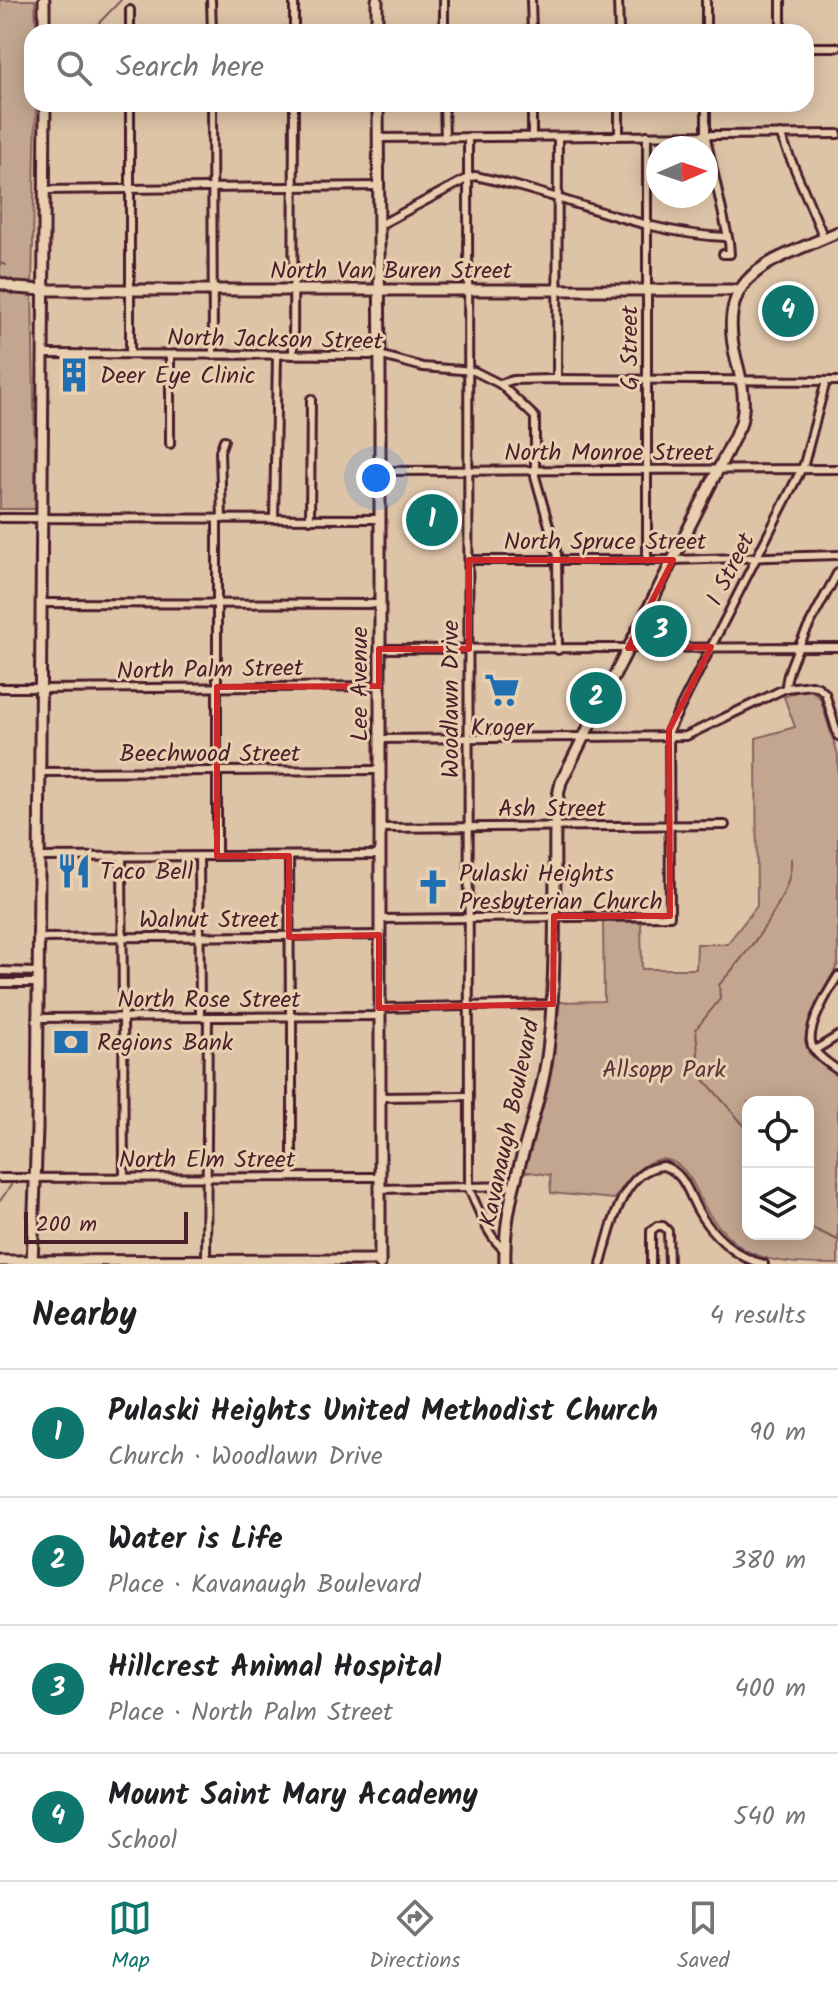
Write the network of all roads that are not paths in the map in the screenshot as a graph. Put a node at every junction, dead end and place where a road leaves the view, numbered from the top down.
1 (44, 0) edge
2 (211, 0) edge
3 (294, 0) edge
4 (377, 0) edge
5 (444, 0) edge
6 (531, 0) edge
7 (618, 0) edge
8 (706, 0) edge
9 (781, 0) edge
10 (130, 10) dead end
11 (44, 24) edge
12 (130, 24) edge
13 (212, 24) edge
14 (294, 24) edge
15 (377, 24) edge
16 (444, 24) edge
17 (532, 24) edge
18 (619, 24) edge
19 (706, 24) edge
20 (781, 24) edge
21 (814, 47) edge
22 (838, 47) edge
23 (45, 112) edge
24 (130, 112) edge
25 (212, 112) edge
26 (294, 112) edge
27 (378, 112) edge
28 (444, 112) edge
29 (532, 112) edge
30 (619, 112) edge
31 (706, 112) edge
32 (780, 134) junction
33 (838, 134) edge
34 (619, 135) junction
35 (647, 135) junction
36 (706, 135) junction
37 (468, 137) junction
38 (532, 137) junction
39 (558, 137) junction
40 (378, 138) junction
41 (445, 138) junction
42 (468, 178) junction
43 (378, 186) junction
44 (294, 187) junction
45 (212, 188) junction
46 (130, 189) junction
47 (45, 190) junction
48 (558, 197) junction
49 (647, 224) junction
50 (378, 226) junction
51 (838, 232) edge
52 (726, 237) junction
53 (824, 238) junction
54 (723, 254) dead end
55 (0, 283) edge
56 (130, 289) junction
57 (213, 289) junction
58 (44, 290) junction
59 (295, 290) junction
60 (378, 290) junction
61 (647, 290) junction
62 (738, 290) junction
63 (469, 291) junction
64 (557, 291) junction
65 (44, 354) junction
66 (130, 354) junction
67 (170, 355) junction
68 (213, 355) junction
69 (293, 355) junction
70 (379, 355) junction
71 (277, 356) junction
72 (468, 370) junction
73 (557, 379) junction
74 (647, 381) junction
75 (826, 381) junction
76 (838, 381) edge
77 (742, 382) junction
78 (500, 384) junction
79 (311, 399) dead end
80 (224, 440) dead end
81 (170, 444) dead end
82 (647, 469) junction
83 (719, 469) junction
84 (801, 469) junction
85 (838, 469) edge
86 (469, 470) junction
87 (536, 470) junction
88 (380, 471) junction
89 (0, 518) edge
90 (43, 518) junction
91 (219, 519) junction
92 (274, 519) junction
93 (379, 519) junction
94 (310, 520) junction
95 (838, 555) edge
96 (756, 557) junction
97 (558, 559) junction
98 (469, 560) junction
99 (673, 560) junction
100 (647, 561) junction
101 (838, 572) edge
102 (217, 602) junction
103 (42, 603) junction
104 (379, 604) junction
105 (800, 646) junction
106 (711, 647) junction
107 (838, 647) edge
108 (379, 649) junction
109 (468, 649) junction
110 (628, 649) junction
111 (558, 650) junction
112 (379, 686) junction
113 (217, 687) junction
114 (0, 688) edge
115 (42, 688) junction
116 (786, 688) junction
117 (583, 736) junction
118 (838, 736) edge
119 (669, 737) junction
120 (468, 738) junction
121 (379, 739) junction
122 (379, 770) junction
123 (217, 771) junction
124 (41, 772) junction
125 (556, 825) junction
126 (725, 825) dead end
127 (669, 826) junction
128 (468, 827) junction
129 (379, 828) junction
130 (379, 855) junction
131 (122, 856) junction
132 (199, 856) junction
133 (217, 856) junction
134 (289, 856) junction
135 (40, 857) junction
136 (554, 916) junction
137 (468, 917) junction
138 (379, 919) junction
139 (379, 935) junction
140 (123, 937) junction
141 (200, 937) junction
142 (289, 937) junction
143 (39, 938) junction
144 (0, 971) edge
145 (38, 972) junction
146 (838, 976) edge
147 (0, 983) edge
148 (37, 983) junction
149 (553, 1004) junction
150 (469, 1005) junction
151 (379, 1012) junction
152 (124, 1017) junction
153 (204, 1017) junction
154 (291, 1017) junction
155 (38, 1018) junction
156 (838, 1036) edge
157 (815, 1050) junction
158 (838, 1070) edge
159 (469, 1096) junction
160 (379, 1097) junction
161 (35, 1177) junction
162 (124, 1177) junction
163 (292, 1177) junction
164 (380, 1177) junction
165 (3, 1178) edge
166 (207, 1178) junction
167 (470, 1185) junction
168 (513, 1186) junction
169 (0, 1188) edge
170 (379, 1189) junction
171 (505, 1250) junction
172 (0, 1261) edge
173 (206, 1261) edge
174 (32, 1262) edge
175 (380, 1262) edge
176 (505, 1264) edge
177 (601, 1264) edge
178 (651, 1264) edge
179 (669, 1264) edge
180 (764, 1264) edge

1 - 11 street
2 - 13 street
3 - 14 street
4 - 15 street
5 - 16 street
6 - 17 street
7 - 18 street
8 - 19 street
9 - 20 street
10 - 12 street
21 - 22 street
23 - 47 street
24 - 46 street
25 - 45 street
26 - 44 street
27 - 40 street, Lee Avenue
28 - 41 street
29 - 38 street
30 - 34 street
31 - 36 street
32 - 33 street
32 - 36 street
32 - 53 street
34 - 35 street
34 - 39 street
35 - 36 street
35 - 49 street, G Street
36 - 52 street
37 - 38 street
37 - 41 street
37 - 42 street, Woodlawn Drive
38 - 39 street
39 - 48 street
40 - 41 street
40 - 43 street, Lee Avenue
42 - 48 street
42 - 50 street
42 - 63 street, Woodlawn Drive
43 - 44 street
43 - 50 street, Lee Avenue
44 - 45 street
44 - 59 street
45 - 46 street
45 - 57 street
46 - 47 street
46 - 56 street
47 - 58 street
48 - 49 street
48 - 64 street
49 - 52 street
49 - 61 street, G Street
50 - 60 street, Lee Avenue
51 - 53 street
52 - 54 street
53 - 62 street
55 - 58 street, North Van Buren Street
56 - 57 street, North Van Buren Street
56 - 58 street, North Van Buren Street
56 - 66 street
57 - 59 street, North Van Buren Street
57 - 68 street
58 - 65 street
59 - 60 street, North Van Buren Street
59 - 69 street
60 - 63 street, North Van Buren Street
60 - 70 street, Lee Avenue
61 - 62 street, North Van Buren Street
61 - 64 street, North Van Buren Street
61 - 74 street, G Street
62 - 77 street, Kavanaugh Boulevard
63 - 64 street, North Van Buren Street
63 - 72 street, Woodlawn Drive
64 - 73 street
65 - 66 street, North Jackson Street
65 - 90 street
66 - 67 street, North Jackson Street
67 - 68 street, North Jackson Street
67 - 81 street
68 - 71 street, North Jackson Street
69 - 70 street, North Jackson Street
69 - 71 street, North Jackson Street
70 - 72 street, North Jackson Street
70 - 88 street, Lee Avenue
71 - 92 street
72 - 78 street, North Jackson Street
72 - 86 street, Woodlawn Drive
73 - 74 street
73 - 78 street
74 - 77 street
74 - 82 street, G Street
75 - 76 street
75 - 77 street
75 - 84 street, I Street
77 - 83 street, Kavanaugh Boulevard
78 - 87 street, North Jackson Street
79 - 94 street
80 - 91 street
82 - 83 street, North Monroe Street
82 - 87 street, North Monroe Street
82 - 100 street, G Street
83 - 84 street, North Monroe Street
83 - 99 street, Kavanaugh Boulevard
84 - 85 street, North Monroe Street
84 - 96 street, I Street
86 - 87 street, North Monroe Street
86 - 88 street, North Monroe Street
86 - 98 street, Woodlawn Drive
87 - 97 street, North Jackson Street
88 - 93 street, Lee Avenue
89 - 90 street
90 - 91 street
90 - 103 street
91 - 92 street
91 - 102 street
92 - 94 street
93 - 94 street
93 - 104 street, Lee Avenue
95 - 96 street, North Spruce Street
96 - 99 street, North Spruce Street
96 - 106 street, I Street
97 - 98 street, North Spruce Street
97 - 100 street, North Spruce Street
97 - 111 street, North Jackson Street
98 - 109 street, Woodlawn Drive
99 - 100 street, North Spruce Street
99 - 110 street, Kavanaugh Boulevard
101 - 105 street
102 - 103 street
102 - 104 street
102 - 113 street
103 - 115 street
104 - 108 street, Lee Avenue
105 - 106 street
105 - 107 street
105 - 116 street
106 - 110 street
106 - 119 street, I Street
108 - 109 street
108 - 112 street, Lee Avenue
109 - 111 street
109 - 120 street, Woodlawn Drive
110 - 111 street
110 - 117 street, Kavanaugh Boulevard
112 - 113 street, North Palm Street
112 - 121 street, Lee Avenue
113 - 115 street, North Palm Street
113 - 123 street
114 - 115 street, North Palm Street
115 - 124 street
116 - 118 street
116 - 119 street
117 - 119 street
117 - 120 street
117 - 125 street, Kavanaugh Boulevard
119 - 127 street, I Street
120 - 121 street
120 - 128 street, Woodlawn Drive
121 - 122 street, Lee Avenue
122 - 123 street, Beechwood Street
122 - 129 street, Lee Avenue
123 - 124 street, Beechwood Street
123 - 133 street
124 - 135 street
125 - 127 street, Ash Street
125 - 128 street, Ash Street
125 - 136 street, Kavanaugh Boulevard
126 - 127 street, Ash Street
127 - 136 street, I Street
128 - 129 street, Ash Street
128 - 137 street, Woodlawn Drive
129 - 130 street, Lee Avenue
130 - 134 street
130 - 138 street, Lee Avenue
131 - 132 street
131 - 135 street
131 - 140 street
132 - 133 street
132 - 141 street
133 - 134 street
134 - 142 street
135 - 143 street
136 - 137 street
136 - 149 street, Kavanaugh Boulevard
137 - 138 street
137 - 150 street, Woodlawn Drive
138 - 139 street, Lee Avenue
139 - 142 street, Walnut Street
139 - 151 street, Lee Avenue
140 - 141 street, Walnut Street
140 - 143 street, Walnut Street
140 - 152 street
141 - 142 street, Walnut Street
141 - 153 street
142 - 154 street
143 - 145 street
144 - 145 street
145 - 148 street
146 - 157 street
147 - 148 street
148 - 155 street
149 - 150 street, North Rose Street
149 - 168 street, Kavanaugh Boulevard
150 - 151 street, North Rose Street
150 - 159 street, Woodlawn Drive
151 - 154 street, North Rose Street
151 - 160 street, Lee Avenue
152 - 153 street, North Rose Street
152 - 155 street, North Rose Street
152 - 162 street
153 - 154 street, North Rose Street
153 - 166 street
154 - 163 street
155 - 161 street
156 - 157 street
157 - 158 street
159 - 160 street
159 - 167 street, Woodlawn Drive
160 - 164 street, Lee Avenue
161 - 162 street, North Elm Street
161 - 165 street, North Elm Street
161 - 174 street
162 - 166 street, North Elm Street
163 - 164 street, North Elm Street
163 - 166 street, North Elm Street
164 - 170 street, Lee Avenue
165 - 169 street
166 - 173 street
167 - 168 street
167 - 170 street
167 - 171 street, Woodlawn Drive
168 - 171 street, Kavanaugh Boulevard
170 - 175 street, Lee Avenue
171 - 176 street, Kavanaugh Boulevard
172 - 174 street
173 - 174 street
173 - 175 street
177 - 180 street
178 - 179 street

